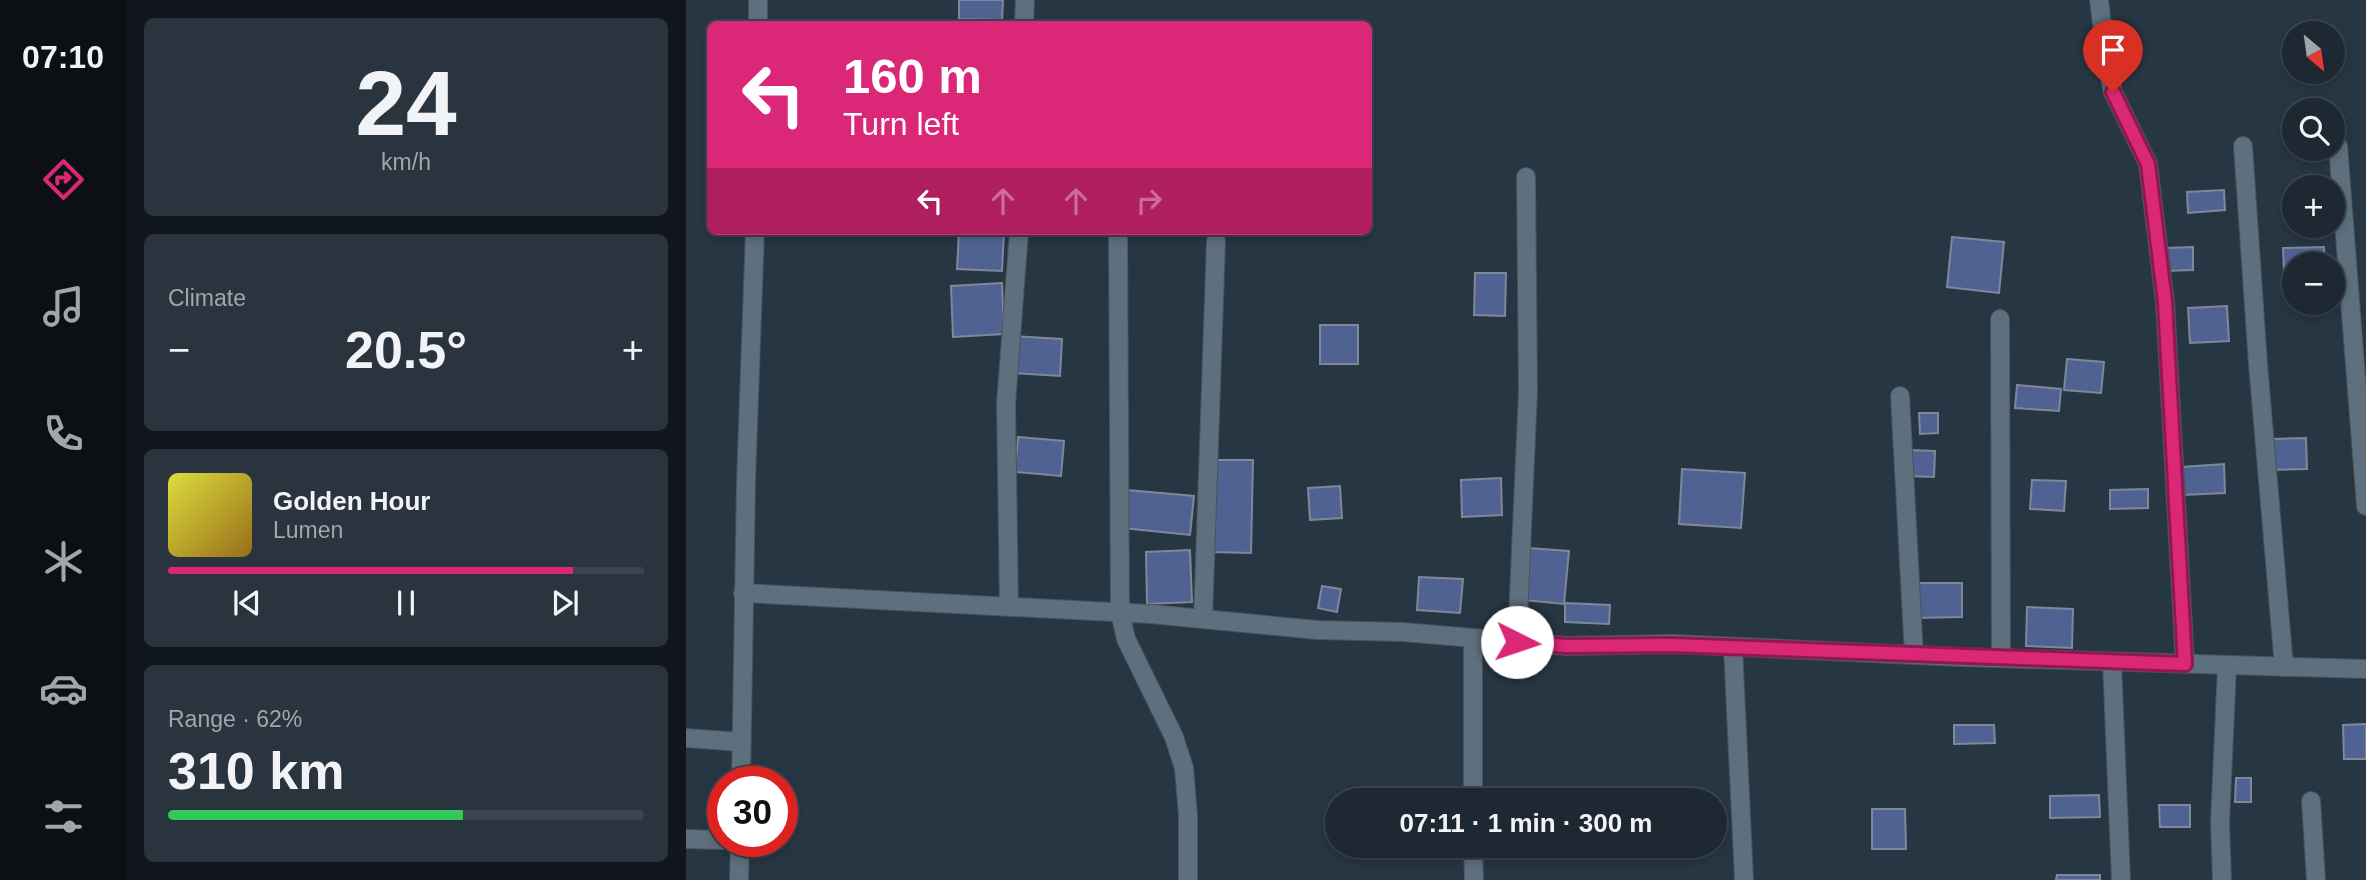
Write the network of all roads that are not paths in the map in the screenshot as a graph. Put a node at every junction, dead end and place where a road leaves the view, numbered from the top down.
1 (758, 0) edge
2 (1025, 0) edge
3 (2099, 0) edge
4 (758, 21) edge
5 (1024, 21) edge
6 (2244, 146) dead end
7 (2339, 161) edge
8 (1527, 177) dead end
9 (755, 235) edge
10 (1019, 235) edge
11 (1118, 235) edge
12 (1216, 241) dead end
13 (2000, 319) dead end
14 (1900, 396) dead end
15 (2366, 506) edge
16 (743, 593) junction
17 (1009, 607) junction
18 (1120, 613) junction
19 (1203, 619) junction
20 (1474, 639) junction
21 (1517, 642) junction
22 (1733, 647) junction
23 (1914, 655) junction
24 (2001, 658) junction
25 (2112, 662) junction
26 (2185, 664) junction
27 (2227, 666) junction
28 (2284, 667) junction
29 (2366, 669) edge
30 (686, 738) edge
31 (741, 742) junction
32 (741, 766) edge
33 (1474, 788) edge
34 (2311, 801) dead end
35 (686, 839) edge
36 (707, 840) edge
37 (740, 857) edge
38 (1474, 858) edge
39 (739, 880) edge
40 (1188, 880) edge
41 (1474, 880) edge
42 (1744, 880) edge
43 (2121, 880) edge
44 (2222, 880) edge
45 (2316, 880) edge

1 - 4 street
2 - 5 street
3 - 26 street
6 - 28 street
7 - 15 street
8 - 21 street
9 - 16 street
10 - 17 street
11 - 18 street
12 - 19 street
13 - 24 street
14 - 23 street
16 - 17 street
16 - 31 street
17 - 18 street
18 - 19 street
18 - 40 street
19 - 20 street
20 - 21 street
20 - 33 street
21 - 22 street
22 - 23 street
22 - 42 street
23 - 24 street
24 - 25 street
25 - 26 street
25 - 43 street
26 - 27 street
27 - 28 street
27 - 44 street
28 - 29 street
30 - 31 street
31 - 32 street
34 - 45 street
35 - 36 street
37 - 39 street
38 - 41 street

